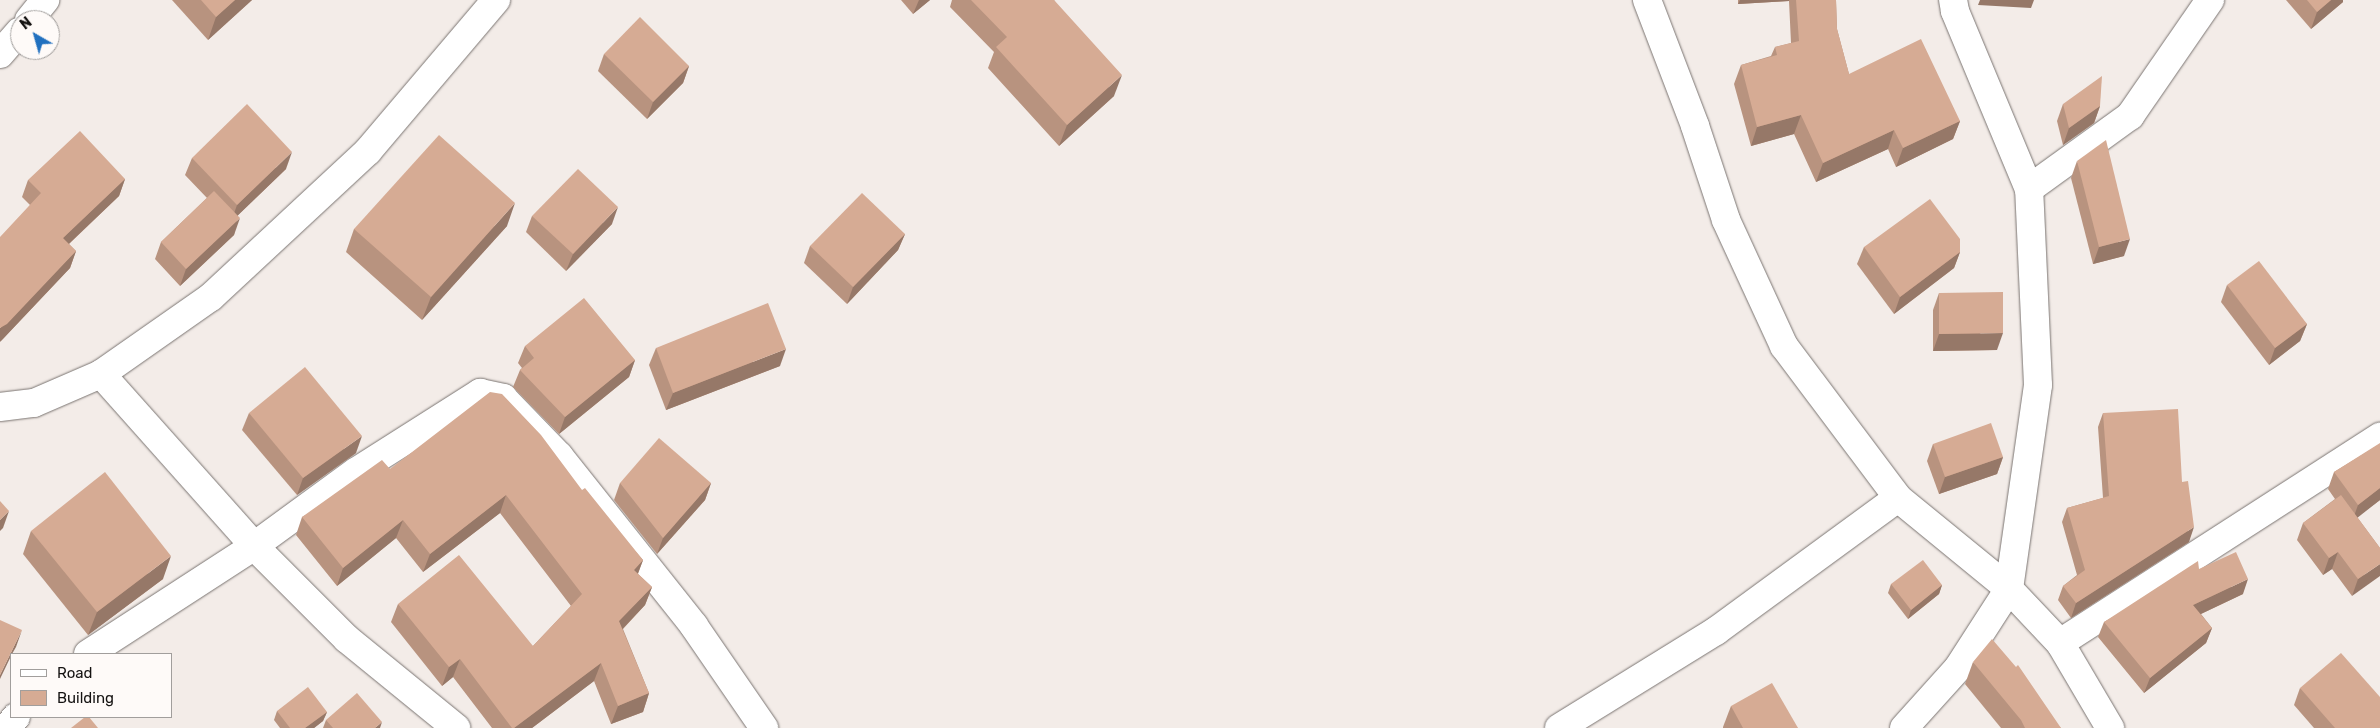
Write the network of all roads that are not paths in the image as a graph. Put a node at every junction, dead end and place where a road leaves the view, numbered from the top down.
1 (45, 0) edge
2 (496, 0) edge
3 (1647, 0) edge
4 (1953, 0) edge
5 (2210, 0) edge
6 (37, 10) edge
7 (10, 42) edge
8 (0, 54) edge
9 (2029, 189) junction
10 (101, 374) junction
11 (0, 407) edge
12 (2380, 437) edge
13 (1898, 498) junction
14 (254, 546) junction
15 (2009, 589) junction
16 (2060, 643) junction
17 (90, 653) edge
18 (15, 718) edge
19 (7, 728) edge
20 (456, 728) edge
21 (764, 728) edge
22 (1559, 728) edge
23 (1904, 728) edge
24 (2110, 728) edge

1 - 6 street
2 - 10 street
3 - 13 street
4 - 9 street
5 - 9 street
7 - 8 street
9 - 15 street
10 - 11 street
10 - 14 street
12 - 16 street
13 - 15 street
13 - 22 street
14 - 17 street
14 - 20 street
14 - 21 street
15 - 16 street
15 - 23 street
16 - 24 street
18 - 19 street

